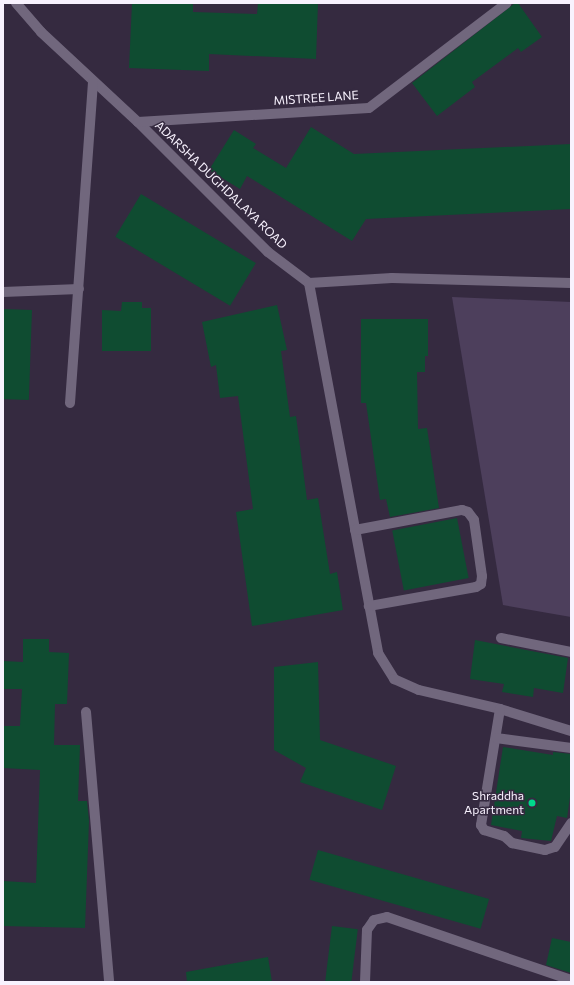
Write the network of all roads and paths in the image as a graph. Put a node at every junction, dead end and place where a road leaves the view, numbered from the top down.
1 (16, 3) edge
2 (508, 3) edge
3 (93, 82) junction
4 (138, 122) junction
5 (309, 283) junction
6 (571, 283) edge
7 (78, 289) junction
8 (3, 292) edge
9 (70, 403) dead end
10 (356, 530) junction
11 (369, 606) junction
12 (501, 638) dead end
13 (571, 652) edge
14 (500, 709) junction
15 (86, 712) dead end
16 (571, 731) edge
17 (496, 738) junction
18 (571, 748) edge
19 (571, 823) edge
20 (571, 980) edge
21 (109, 982) edge
22 (365, 982) edge

1 - 3 street, ADARSHA DUGHDALAYA ROAD
2 - 4 street, MISTREE LANE
3 - 4 street, ADARSHA DUGHDALAYA ROAD
3 - 7 street
4 - 5 street, ADARSHA DUGHDALAYA ROAD
5 - 6 street
5 - 10 street
7 - 8 street
7 - 9 street
10 - 11 street
10 - 11 street
11 - 14 street
12 - 13 street
14 - 16 street
14 - 17 street
15 - 21 street
17 - 18 street
17 - 19 street
20 - 22 street

